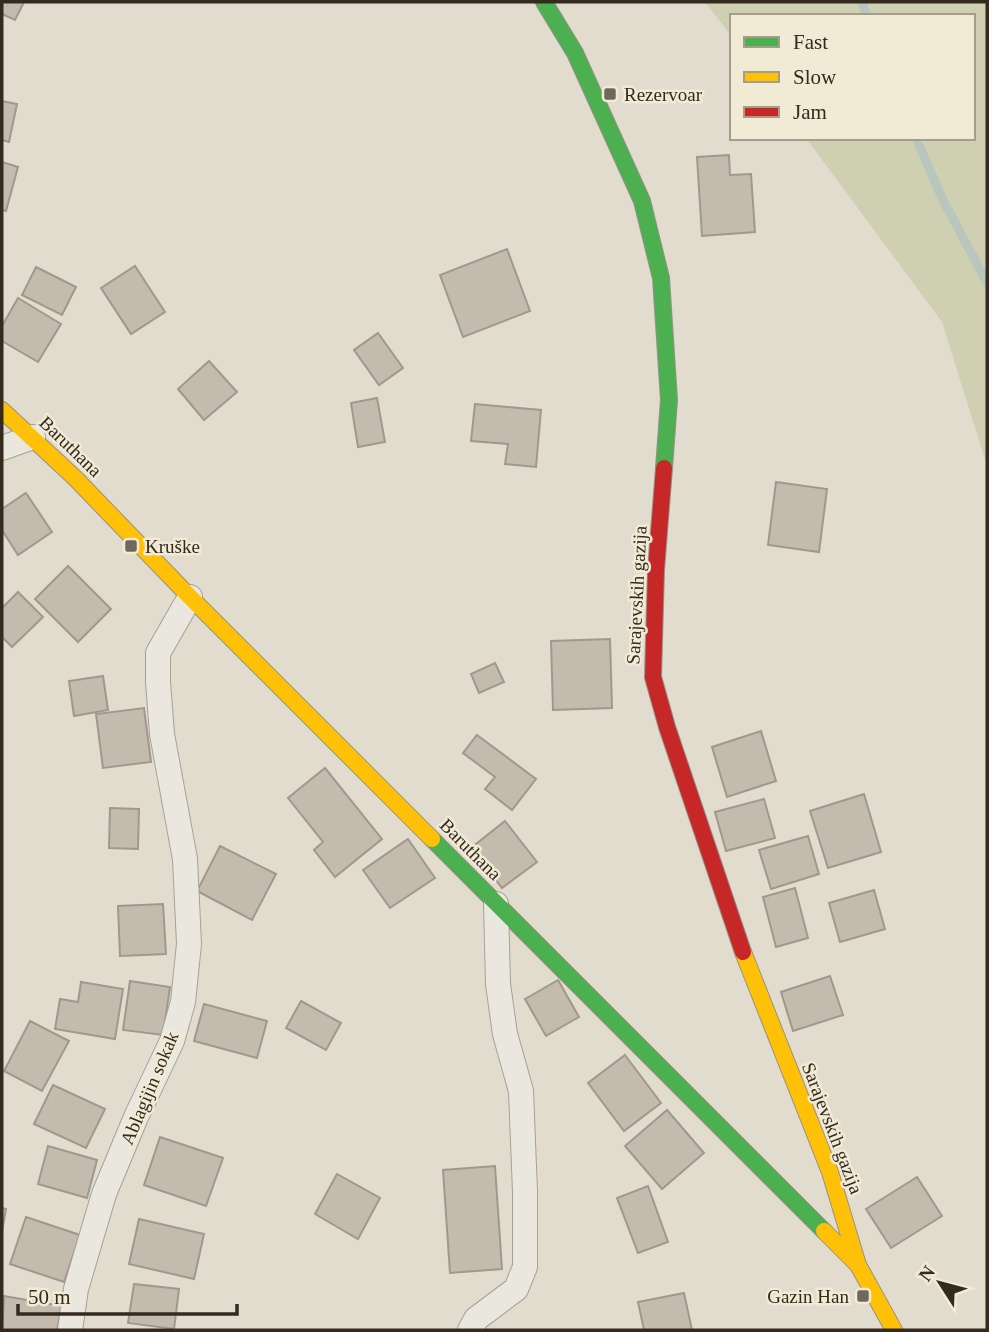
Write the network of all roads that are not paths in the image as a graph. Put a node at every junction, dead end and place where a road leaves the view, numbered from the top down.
1 (544, 2) edge
2 (2, 410) edge
3 (33, 437) junction
4 (2, 448) edge
5 (190, 597) junction
6 (496, 904) junction
7 (858, 1265) junction
8 (70, 1330) edge
9 (470, 1330) edge
10 (894, 1330) edge

1 - 7 main road, Sarajevskih gazija
2 - 3 main road, Baruthana
3 - 4 street
3 - 5 main road, Baruthana
5 - 6 main road, Baruthana
5 - 8 street, Ablagijin sokak
6 - 7 main road, Baruthana
6 - 9 street
7 - 10 main road, Baruthana

